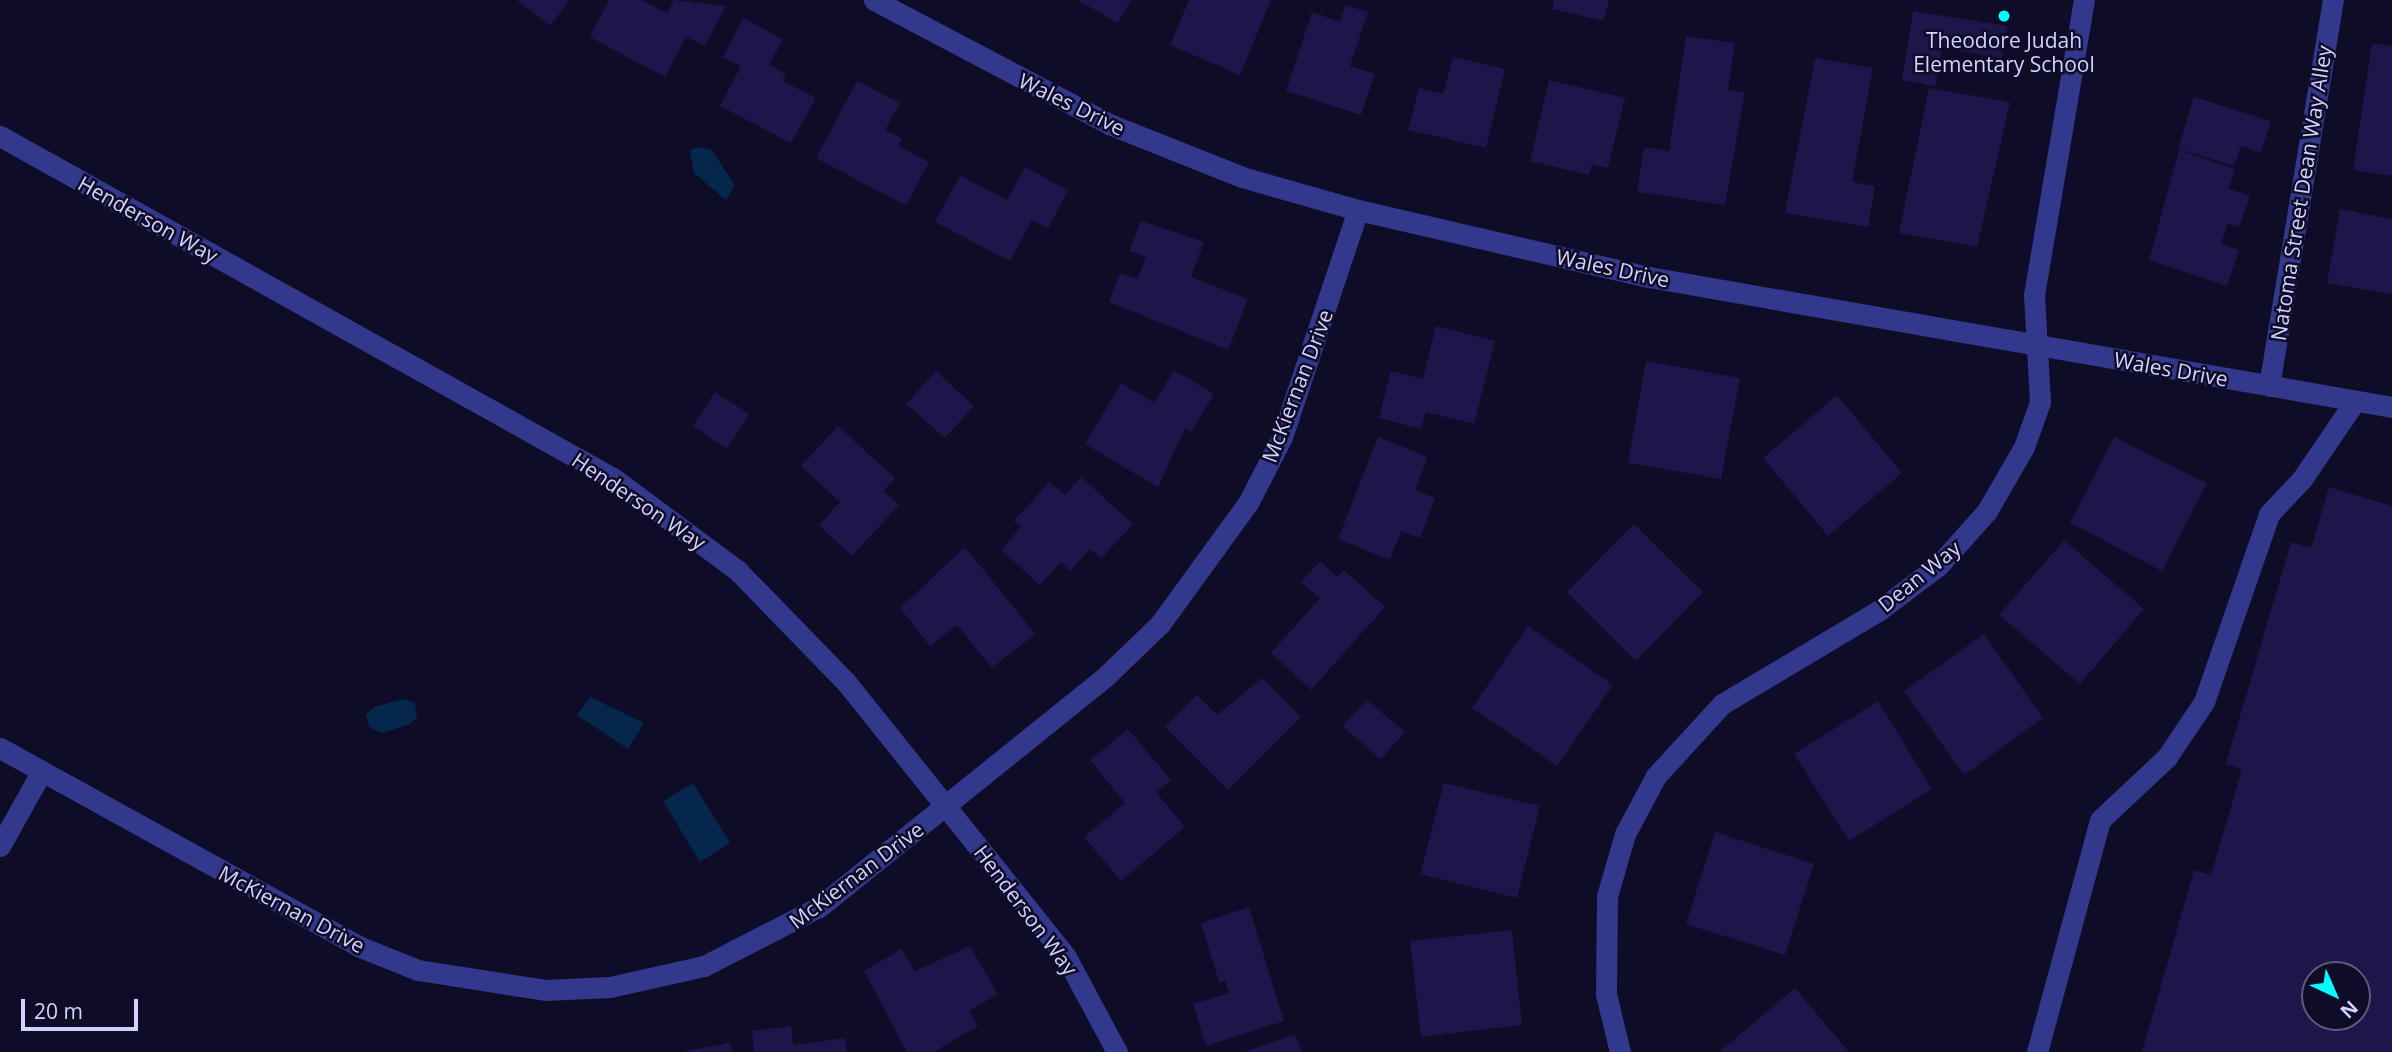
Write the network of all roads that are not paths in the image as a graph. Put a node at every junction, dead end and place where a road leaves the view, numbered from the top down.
1 (874, 0) edge
2 (2084, 0) edge
3 (2333, 0) edge
4 (0, 136) edge
5 (1358, 210) junction
6 (2039, 346) junction
7 (2269, 386) junction
8 (2355, 401) junction
9 (2392, 407) edge
10 (0, 748) edge
11 (42, 771) junction
12 (946, 806) junction
13 (0, 846) edge
14 (1117, 1052) edge
15 (1620, 1052) edge
16 (2037, 1052) edge

1 - 5 street, Wales Drive
2 - 6 street, Dean Way
3 - 7 street, Natoma Street Dean Way Alley
4 - 12 street, Henderson Way
5 - 6 street, Wales Drive
5 - 12 street, McKiernan Drive
6 - 7 street, Wales Drive
6 - 15 street, Dean Way
7 - 8 street, Wales Drive
8 - 9 street, Wales Drive
8 - 16 street
10 - 11 street, McKiernan Drive
11 - 12 street, McKiernan Drive
11 - 13 street
12 - 14 street, Henderson Way

